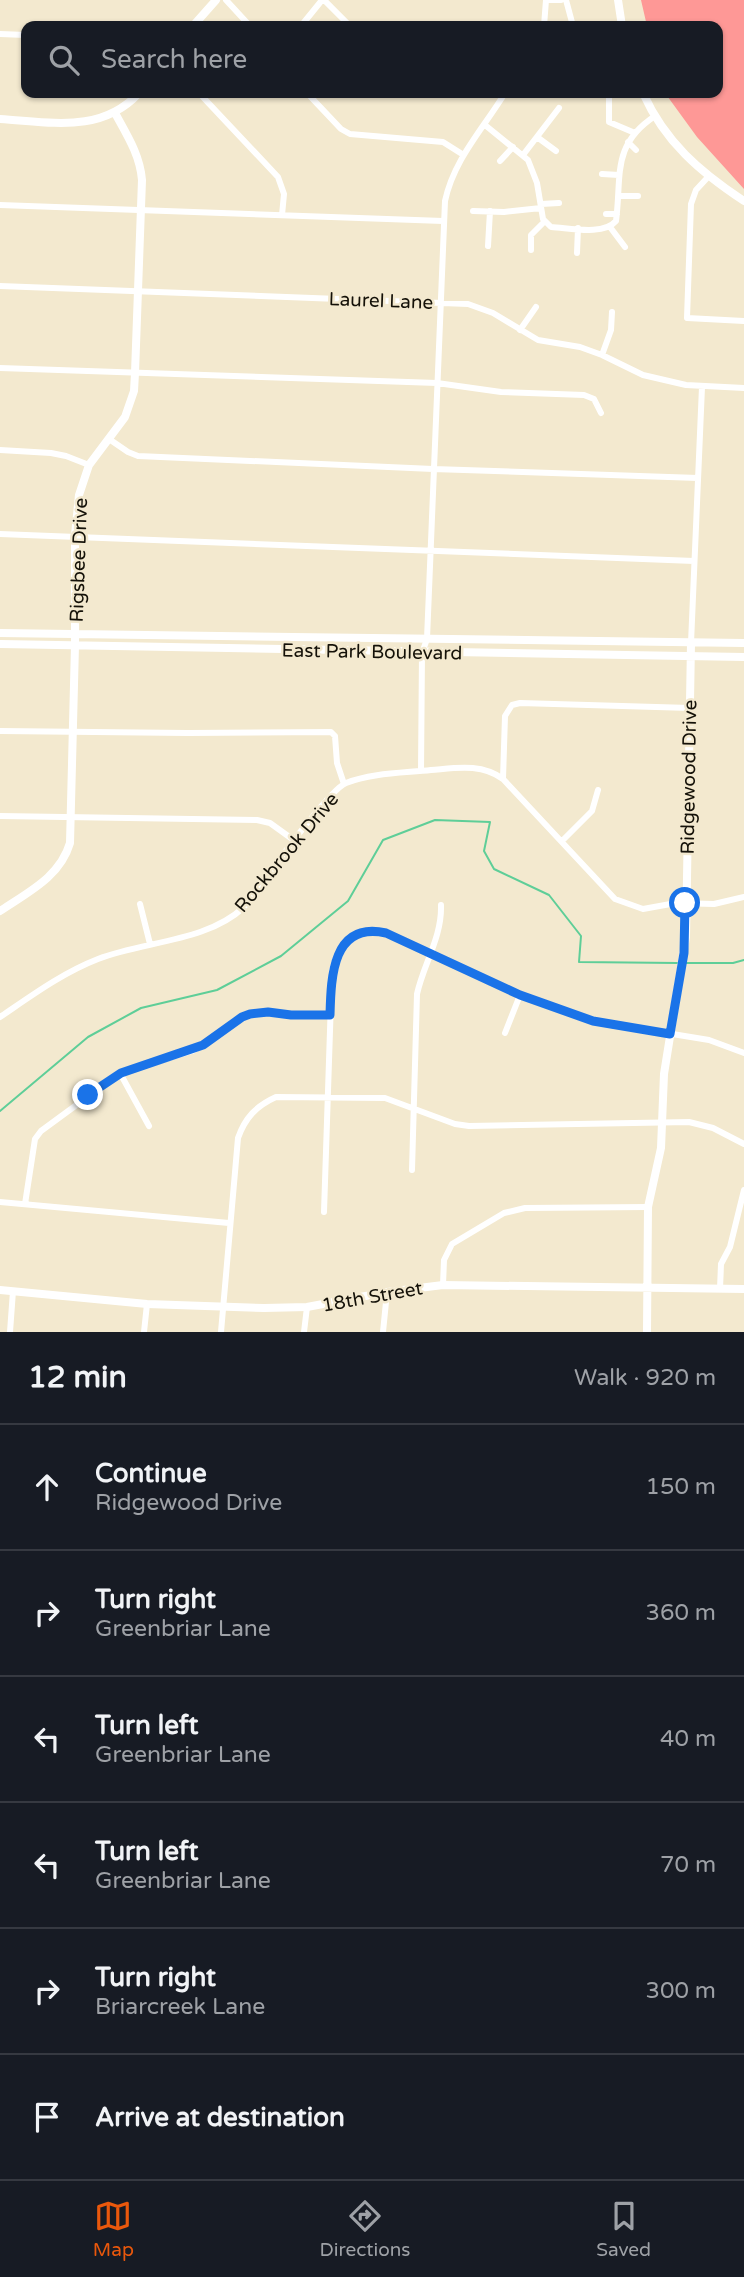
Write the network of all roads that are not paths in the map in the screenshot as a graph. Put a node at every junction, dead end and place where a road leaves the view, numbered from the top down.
1 (216, 0) edge
2 (226, 0) edge
3 (323, 0) edge
4 (548, 0) edge
5 (564, 0) edge
6 (618, 0) edge
7 (197, 21) edge
8 (245, 21) edge
9 (305, 21) edge
10 (345, 21) edge
11 (545, 21) edge
12 (571, 21) edge
13 (621, 21) edge
14 (0, 34) edge
15 (21, 35) edge
16 (133, 98) edge
17 (205, 98) edge
18 (312, 98) edge
19 (502, 98) edge
20 (610, 98) edge
21 (646, 98) edge
22 (559, 108) dead end
23 (115, 113) junction
24 (655, 116) junction
25 (0, 119) edge
26 (485, 125) junction
27 (635, 133) junction
28 (537, 138) junction
29 (628, 142) junction
30 (513, 147) junction
31 (636, 150) dead end
32 (556, 151) dead end
33 (462, 154) junction
34 (523, 155) junction
35 (500, 161) dead end
36 (602, 174) dead end
37 (619, 175) junction
38 (708, 177) junction
39 (618, 196) junction
40 (638, 196) dead end
41 (744, 201) edge
42 (559, 203) dead end
43 (0, 205) edge
44 (541, 206) junction
45 (141, 210) junction
46 (473, 211) dead end
47 (490, 211) junction
48 (606, 214) dead end
49 (617, 214) junction
50 (282, 215) junction
51 (443, 221) junction
52 (544, 222) junction
53 (610, 227) junction
54 (578, 228) junction
55 (488, 246) dead end
56 (625, 247) dead end
57 (531, 250) dead end
58 (578, 253) dead end
59 (0, 286) edge
60 (138, 290) junction
61 (441, 303) junction
62 (536, 307) dead end
63 (612, 312) dead end
64 (744, 321) edge
65 (520, 330) junction
66 (602, 355) junction
67 (0, 368) edge
68 (135, 373) junction
69 (437, 383) junction
70 (702, 387) junction
71 (744, 388) edge
72 (601, 413) dead end
73 (109, 439) junction
74 (0, 450) edge
75 (89, 465) junction
76 (433, 469) junction
77 (698, 478) junction
78 (0, 534) edge
79 (75, 535) junction
80 (431, 551) junction
81 (694, 561) junction
82 (0, 633) edge
83 (75, 634) junction
84 (427, 639) junction
85 (691, 643) junction
86 (744, 643) edge
87 (0, 644) edge
88 (75, 645) junction
89 (422, 653) junction
90 (691, 656) junction
91 (744, 657) edge
92 (690, 708) junction
93 (0, 731) edge
94 (74, 732) junction
95 (421, 771) junction
96 (503, 779) junction
97 (344, 784) junction
98 (598, 790) dead end
99 (0, 816) edge
100 (72, 817) junction
101 (295, 841) junction
102 (562, 841) junction
103 (744, 897) edge
104 (685, 903) junction
105 (140, 904) dead end
106 (440, 905) dead end
107 (0, 911) edge
108 (149, 944) junction
109 (432, 953) junction
110 (520, 995) junction
111 (330, 1015) junction
112 (0, 1017) edge
113 (505, 1033) dead end
114 (670, 1034) junction
115 (744, 1053) edge
116 (121, 1073) junction
117 (327, 1097) junction
118 (414, 1109) junction
119 (662, 1122) junction
120 (149, 1126) dead end
121 (744, 1144) edge
122 (412, 1170) dead end
123 (744, 1190) edge
124 (0, 1202) edge
125 (25, 1204) junction
126 (648, 1207) junction
127 (324, 1212) dead end
128 (229, 1223) junction
129 (443, 1285) junction
130 (647, 1287) junction
131 (720, 1289) junction
132 (744, 1289) edge
133 (0, 1290) edge
134 (13, 1291) junction
135 (387, 1292) junction
136 (146, 1304) junction
137 (307, 1307) junction
138 (223, 1308) junction
139 (10, 1332) edge
140 (144, 1332) edge
141 (221, 1332) edge
142 (304, 1332) edge
143 (383, 1332) edge
144 (647, 1332) edge

1 - 7 street
2 - 8 street
3 - 9 street
3 - 10 street
4 - 5 street
4 - 11 street
5 - 12 street
6 - 13 street
14 - 15 street
16 - 23 street
17 - 50 street
18 - 33 street
19 - 26 street
20 - 27 street
21 - 24 street
22 - 28 street
23 - 25 street
23 - 45 street, Rigsbee Drive
24 - 27 street
24 - 38 street
26 - 30 street
26 - 33 street
27 - 29 street
28 - 32 street
28 - 34 street
29 - 31 street
29 - 37 street
30 - 34 street
30 - 35 street
33 - 51 street
34 - 44 street
36 - 37 street
37 - 39 street
38 - 41 street
38 - 64 street
39 - 40 street
39 - 49 street
42 - 44 street
43 - 45 street
44 - 47 street
44 - 52 street
45 - 50 street
45 - 60 street, Rigsbee Drive
46 - 47 street
47 - 55 street
48 - 49 street
49 - 53 street
50 - 51 street
51 - 61 street
52 - 54 street
52 - 57 street
53 - 54 street
53 - 56 street
54 - 58 street
59 - 60 street, Laurel Lane
60 - 61 street, Laurel Lane
60 - 68 street, Rigsbee Drive
61 - 65 street, Laurel Lane
61 - 69 street
62 - 65 street
63 - 66 street
65 - 66 street, Laurel Lane
66 - 70 street, Laurel Lane
67 - 68 street
68 - 69 street
68 - 73 street, Rigsbee Drive
69 - 72 street
69 - 76 street
70 - 71 street, Laurel Lane
70 - 77 street, Ridgewood Drive
73 - 75 street, Rigsbee Drive
73 - 76 street
74 - 75 street
75 - 79 street, Rigsbee Drive
76 - 77 street
76 - 80 street
77 - 81 street, Ridgewood Drive
78 - 79 street
79 - 80 street
79 - 83 street, Rigsbee Drive
80 - 81 street
80 - 84 street
81 - 85 street, Ridgewood Drive
82 - 83 street, East Park Boulevard
83 - 84 street, East Park Boulevard
83 - 88 street, Rigsbee Drive
84 - 85 street, East Park Boulevard
84 - 89 street
85 - 86 street, East Park Boulevard
85 - 90 street, Ridgewood Drive
87 - 88 street, East Park Boulevard
88 - 89 street, East Park Boulevard
88 - 94 street, Rigsbee Drive
89 - 90 street, East Park Boulevard
89 - 95 street
90 - 91 street, East Park Boulevard
90 - 92 street, Ridgewood Drive
92 - 96 street
92 - 104 street, Ridgewood Drive
93 - 94 street
94 - 97 street
94 - 100 street, Rigsbee Drive
95 - 96 street, Rockbrook Drive
95 - 97 street, Rockbrook Drive
96 - 102 street, Rockbrook Drive
97 - 101 street, Rockbrook Drive
98 - 102 street
99 - 100 street
100 - 101 street
100 - 107 street, Rigsbee Drive
101 - 108 street, Rockbrook Drive
102 - 104 street, Rockbrook Drive
103 - 104 street, Rockbrook Drive
104 - 114 street, Ridgewood Drive
105 - 108 street
106 - 109 street
108 - 112 street, Rockbrook Drive
109 - 110 street
109 - 111 street
109 - 118 street
110 - 113 street
110 - 114 street
111 - 116 street
111 - 117 street
114 - 115 street
114 - 119 street, Ridgewood Drive
116 - 120 street
116 - 125 street
117 - 118 street
117 - 127 street
117 - 128 street
118 - 119 street
118 - 122 street
119 - 121 street
119 - 126 street, Ridgewood Drive
123 - 131 street
124 - 125 street
125 - 128 street
126 - 129 street
126 - 130 street, Ridgewood Drive
128 - 138 street
129 - 130 street, 18th Street
129 - 135 street, 18th Street
130 - 131 street, 18th Street
130 - 144 street, Ridgewood Drive
131 - 132 street, 18th Street
133 - 134 street, 18th Street
134 - 136 street, 18th Street
134 - 139 street
135 - 137 street, 18th Street
135 - 143 street
136 - 138 street, 18th Street
136 - 140 street
137 - 138 street, 18th Street
137 - 142 street
138 - 141 street

